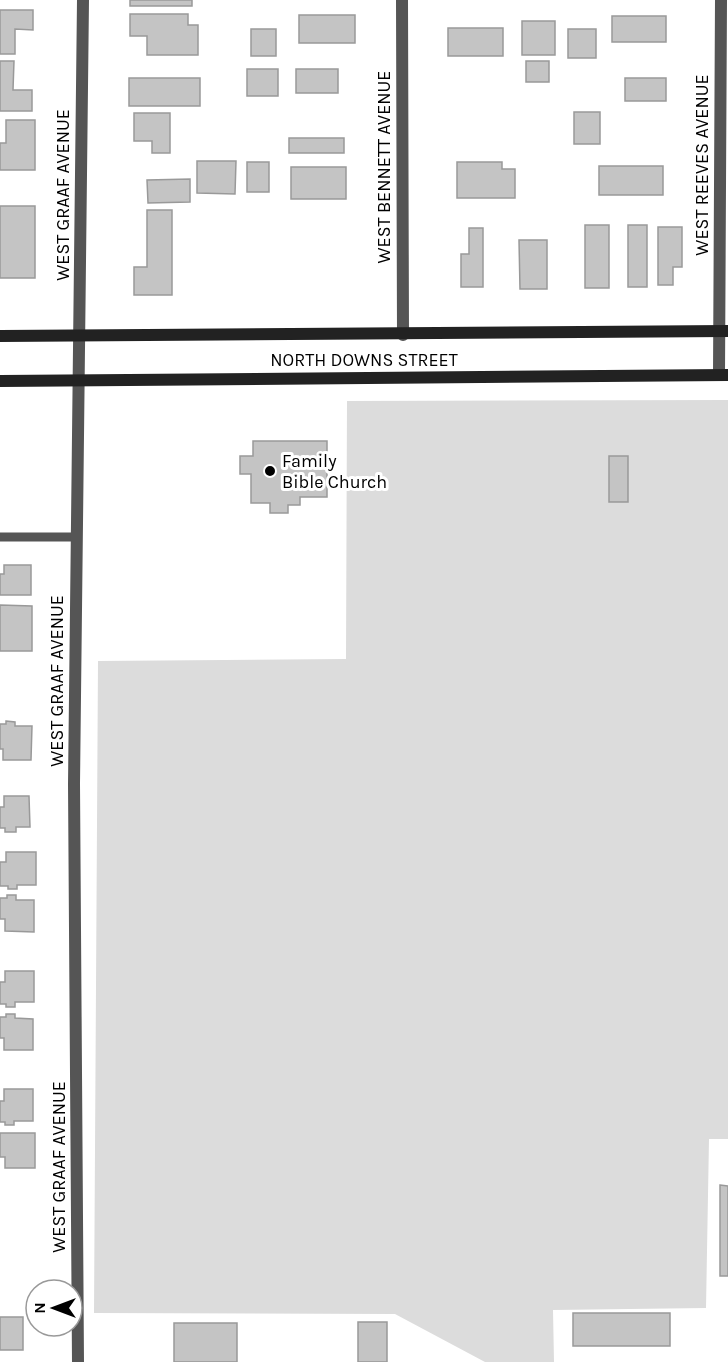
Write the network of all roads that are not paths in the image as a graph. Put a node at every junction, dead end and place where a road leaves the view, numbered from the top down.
1 (82, 0) edge
2 (402, 0) edge
3 (721, 0) edge
4 (724, 331) edge
5 (403, 335) junction
6 (0, 336) edge
7 (79, 336) junction
8 (724, 375) edge
9 (77, 380) junction
10 (0, 381) edge
11 (0, 537) edge
12 (76, 537) junction
13 (78, 1362) edge

1 - 7 street, WEST GRAAF AVENUE
2 - 5 street, WEST BENNETT AVENUE
3 - 4 street, WEST REEVES AVENUE
4 - 5 street, NORTH DOWNS STREET
4 - 8 street, WEST REEVES AVENUE
5 - 7 street, NORTH DOWNS STREET
6 - 7 street, NORTH DOWNS STREET
7 - 9 street, WEST GRAAF AVENUE
8 - 9 street, NORTH DOWNS STREET
9 - 10 street, NORTH DOWNS STREET
9 - 12 street, WEST GRAAF AVENUE
11 - 12 lane
12 - 13 street, WEST GRAAF AVENUE

